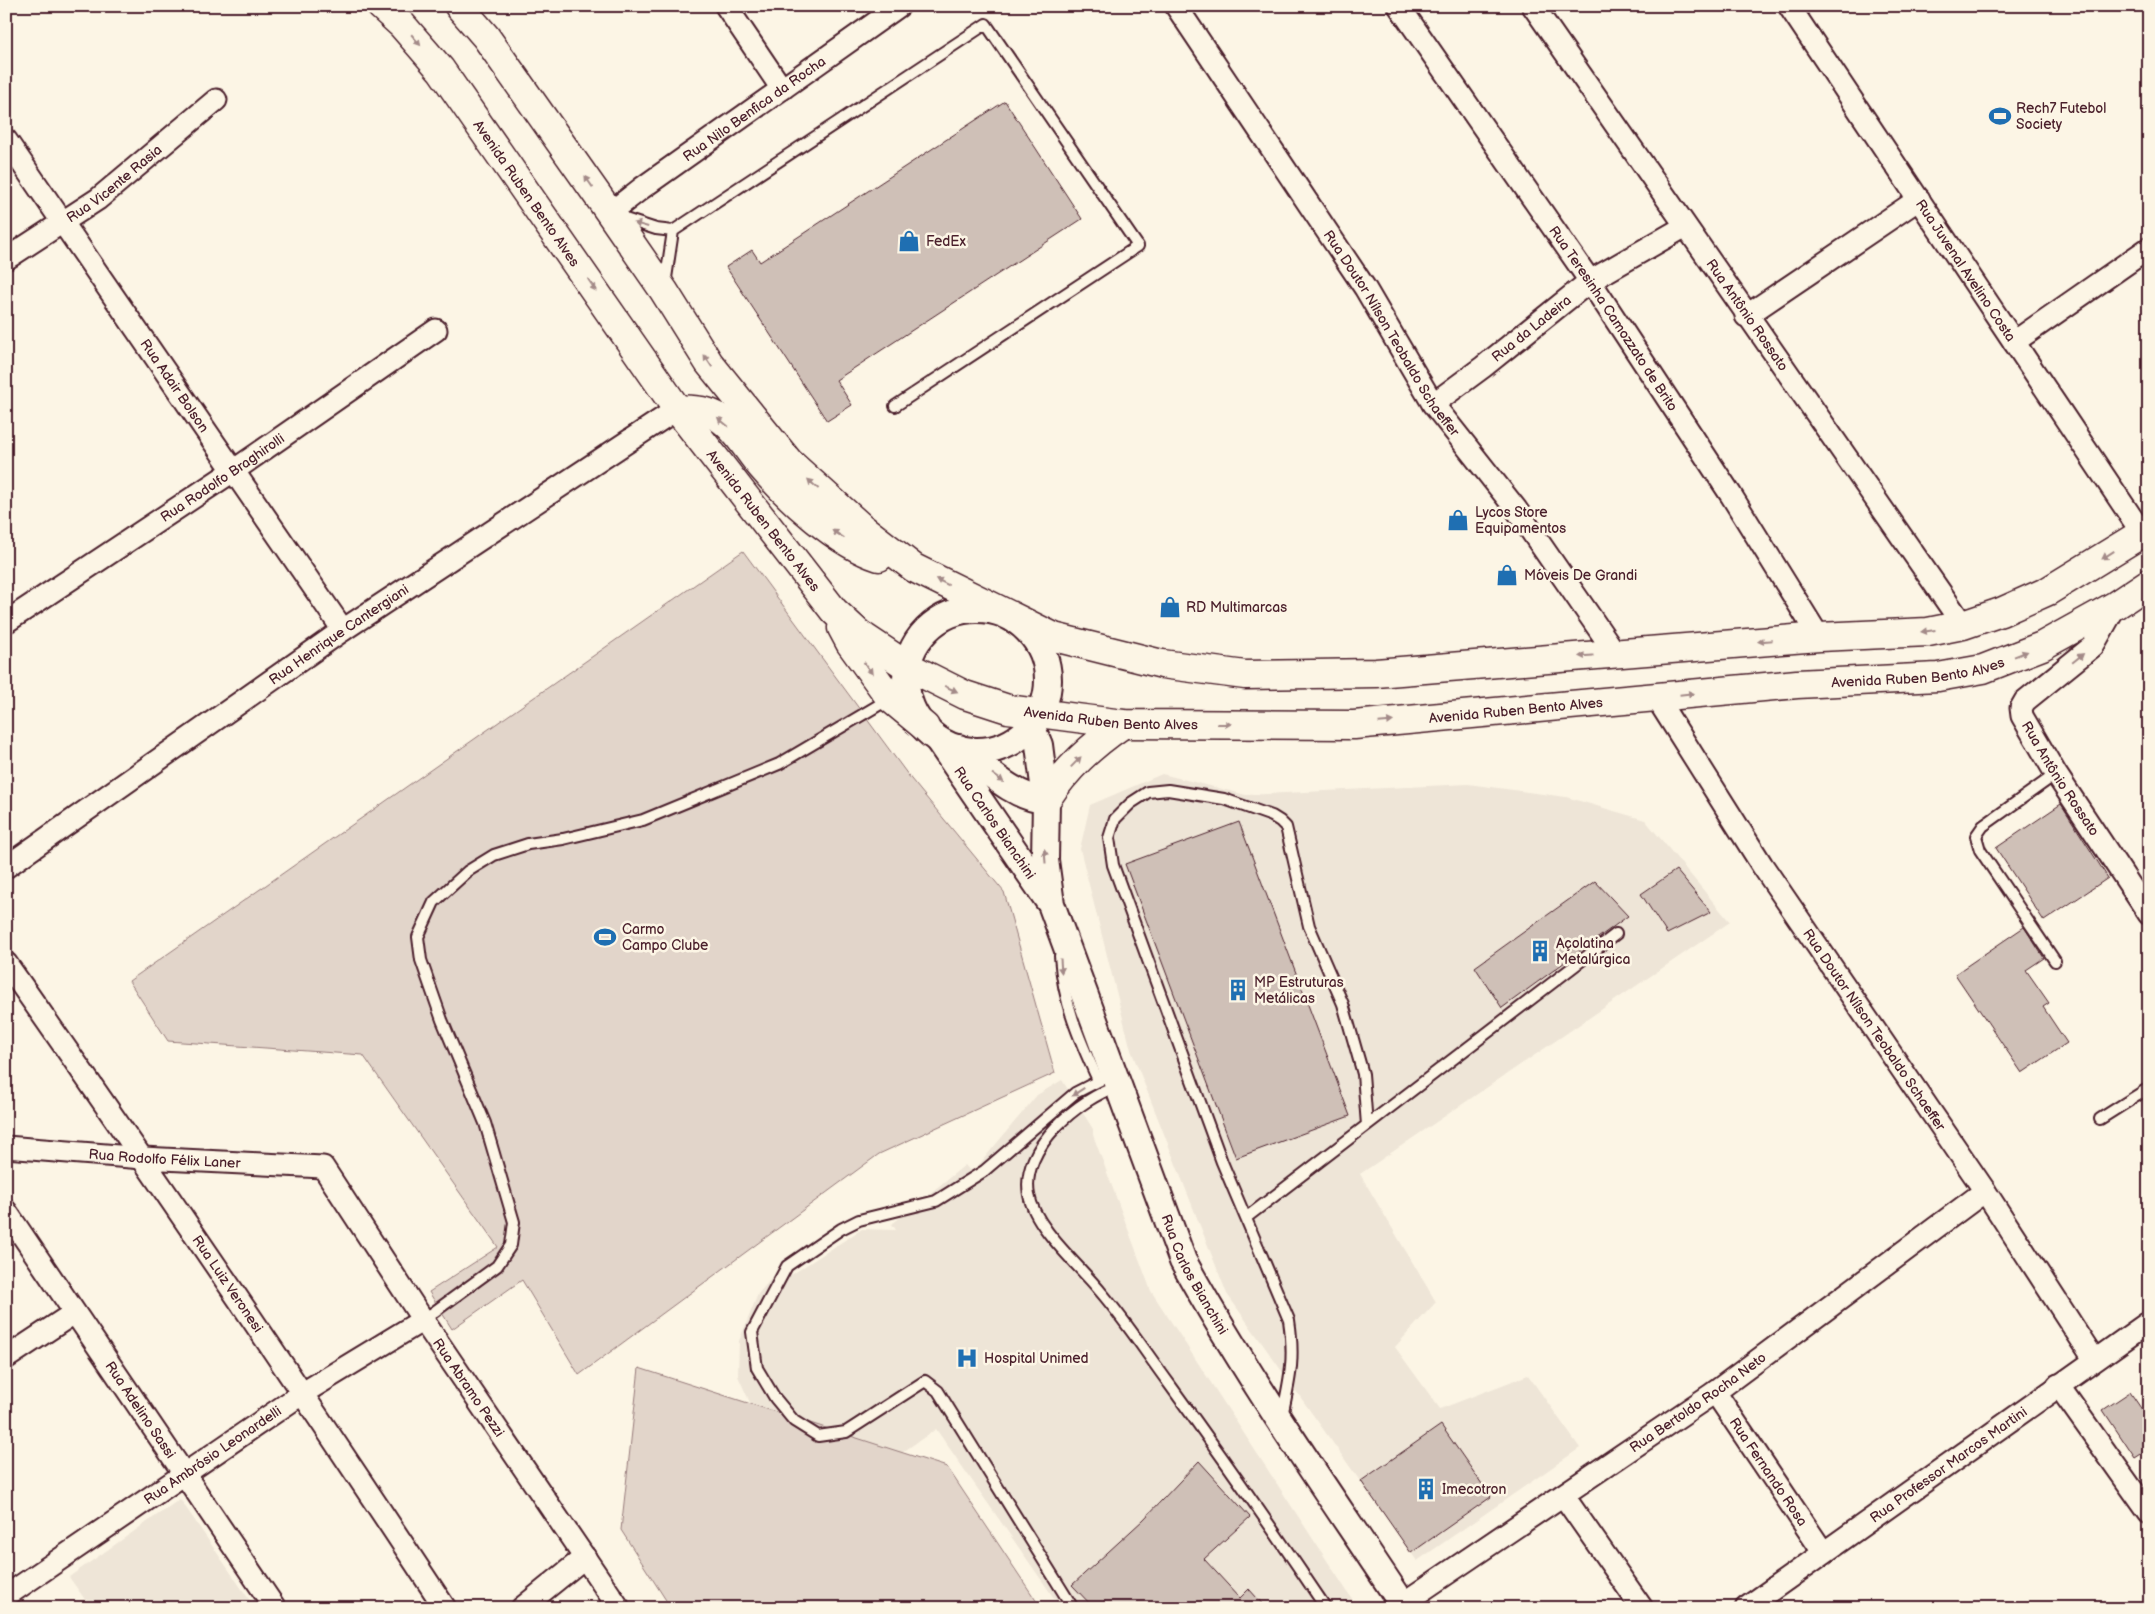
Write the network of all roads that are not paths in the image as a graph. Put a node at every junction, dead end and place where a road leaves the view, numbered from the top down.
1 (381, 6) edge
2 (459, 6) edge
3 (726, 6) edge
4 (899, 6) edge
5 (1176, 6) edge
6 (1399, 6) edge
7 (1532, 6) edge
8 (1790, 6) edge
9 (782, 89) junction
10 (216, 100) dead end
11 (6, 140) edge
12 (1918, 199) junction
13 (610, 213) junction
14 (62, 222) junction
15 (1684, 227) junction
16 (673, 231) junction
17 (2149, 248) edge
18 (6, 259) edge
19 (1590, 282) junction
20 (664, 290) junction
21 (1746, 316) junction
22 (436, 330) dead end
23 (2014, 342) junction
24 (1433, 404) junction
25 (895, 406) dead end
26 (677, 409) junction
27 (233, 471) junction
28 (2145, 531) edge
29 (914, 568) junction
30 (2149, 583) edge
31 (2116, 605) junction
32 (834, 611) junction
33 (1001, 612) junction
34 (6, 622) edge
35 (1963, 625) junction
36 (343, 630) junction
37 (1820, 637) junction
38 (1616, 654) junction
39 (907, 666) junction
40 (1656, 697) junction
41 (890, 698) junction
42 (1036, 720) junction
43 (1122, 724) junction
44 (941, 739) junction
45 (2056, 774) junction
46 (1046, 800) junction
47 (6, 867) edge
48 (1054, 911) junction
49 (2149, 914) edge
50 (1616, 934) dead end
51 (2055, 961) dead end
52 (6, 963) edge
53 (1110, 1080) junction
54 (2149, 1088) edge
55 (1046, 1118) junction
56 (2100, 1119) dead end
57 (1367, 1125) junction
58 (1057, 1126) junction
59 (6, 1147) edge
60 (143, 1158) junction
61 (323, 1167) joint
62 (1984, 1191) junction
63 (6, 1211) edge
64 (1247, 1218) junction
65 (74, 1313) junction
66 (423, 1320) junction
67 (2149, 1322) edge
68 (6, 1358) edge
69 (2094, 1359) junction
70 (2058, 1385) junction
71 (1715, 1392) junction
72 (303, 1393) junction
73 (1280, 1422) junction
74 (184, 1476) junction
75 (1563, 1495) junction
76 (2149, 1513) edge
77 (1823, 1552) junction
78 (585, 1558) junction
79 (6, 1596) edge
80 (1403, 1606) edge
81 (276, 1608) edge
82 (445, 1608) edge
83 (522, 1608) edge
84 (619, 1608) edge
85 (1073, 1608) edge
86 (1326, 1608) edge
87 (1642, 1608) edge
88 (1746, 1608) edge

1 -> 26 main road, Avenida Ruben Bento Alves
13 -> 2 main road
3 - 9 street
4 - 9 street, Rua Nilo Benfica da Rocha
5 - 24 street, Rua Doutor Nílson Teobaldo Schaeffer
6 - 19 street, Rua Teresinha Camozzato de Brito
7 - 15 street, Rua Antônio Rossato
8 - 12 street, Rua Juvenal Avelino Costa
9 - 13 street, Rua Nilo Benfica da Rocha
10 - 14 street, Rua Vicente Rasia
11 - 14 street, Rua Adair Bolson
12 - 21 street
12 - 23 street, Rua Juvenal Avelino Costa
16 -> 13 lane
13 - 20 main road
14 - 18 street, Rua Vicente Rasia
14 - 27 street, Rua Adair Bolson
15 - 19 street, Rua da Ladeira
15 - 21 street, Rua Antônio Rossato
16 - 20 lane
16 - 25 lane
17 - 23 street
19 - 24 street, Rua da Ladeira
19 - 37 street, Rua Teresinha Camozzato de Brito
29 -> 20 main road
21 - 35 street, Rua Antônio Rossato
22 - 27 street, Rua Rodolfo Braghirolli
23 - 28 street, Rua Juvenal Avelino Costa
24 - 38 street, Rua Doutor Nílson Teobaldo Schaeffer
29 -> 26 main road
26 - 32 main road, Avenida Ruben Bento Alves
26 - 36 street, Rua Henrique Cantergiani
27 - 34 street, Rua Rodolfo Braghirolli
27 - 36 street, Rua Adair Bolson
28 -> 35 main road
33 -> 29 main road
30 - 31 main road, Avenida Ruben Bento Alves
40 -> 31 main road, Avenida Ruben Bento Alves
45 -> 31 street, Rua Antônio Rossato
32 - 39 main road, Avenida Ruben Bento Alves
32 -> 41 main road
38 -> 33 main road
33 - 39 street
33 - 42 street
35 -> 37 main road
36 - 47 street, Rua Henrique Cantergiani
37 -> 38 main road
39 -> 42 main road, Avenida Ruben Bento Alves
39 - 44 street, Rua Carlos Bianchini
43 -> 40 main road, Avenida Ruben Bento Alves
40 - 62 street, Rua Doutor Nílson Teobaldo Schaeffer
41 - 44 main road
41 - 66 lane
42 - 43 main road, Avenida Ruben Bento Alves
42 - 44 street
42 - 46 street, Rua Carlos Bianchini
46 -> 43 main road
44 -> 46 street
44 - 48 street, Rua Carlos Bianchini
45 - 49 street, Rua Antônio Rossato
45 - 51 lane
48 -> 46 street, Rua Carlos Bianchini
48 - 53 street, Rua Carlos Bianchini
50 - 57 lane
52 - 60 street, Rua Luiz Veronesi
53 -> 55 lane
53 - 58 lane
53 - 73 street, Rua Carlos Bianchini
54 - 56 lane
55 - 58 lane
55 - 85 lane
57 - 64 lane
57 - 64 lane
58 - 86 lane
59 - 60 street, Rua Rodolfo Félix Laner
60 - 61 street, Rua Rodolfo Félix Laner
60 - 72 street, Rua Luiz Veronesi
61 - 66 street, Rua Abramo Pezzi
62 - 69 street, Rua Doutor Nílson Teobaldo Schaeffer
62 - 71 street, Rua Bertoldo Rocha Neto
63 - 65 street, Rua Adelino Sassi
64 - 73 lane
65 - 68 street
65 - 74 street, Rua Adelino Sassi
66 - 72 street, Rua Ambrósio Leonardelli
66 - 78 street, Rua Abramo Pezzi
67 - 69 street, Rua Professor Marcos Martini
69 - 70 street, Rua Professor Marcos Martini
70 - 76 street
70 - 77 street, Rua Professor Marcos Martini
71 - 75 street, Rua Bertoldo Rocha Neto
71 - 77 street, Rua Fernando Rosa
72 - 74 street, Rua Ambrósio Leonardelli
72 - 82 street, Rua Luiz Veronesi
73 - 80 street, Rua Carlos Bianchini
74 - 79 street, Rua Ambrósio Leonardelli
74 - 81 street, Rua Adelino Sassi
75 - 80 street, Rua Bertoldo Rocha Neto
75 - 87 street
77 - 88 street, Rua Professor Marcos Martini
78 - 83 street
78 - 84 street, Rua Abramo Pezzi

